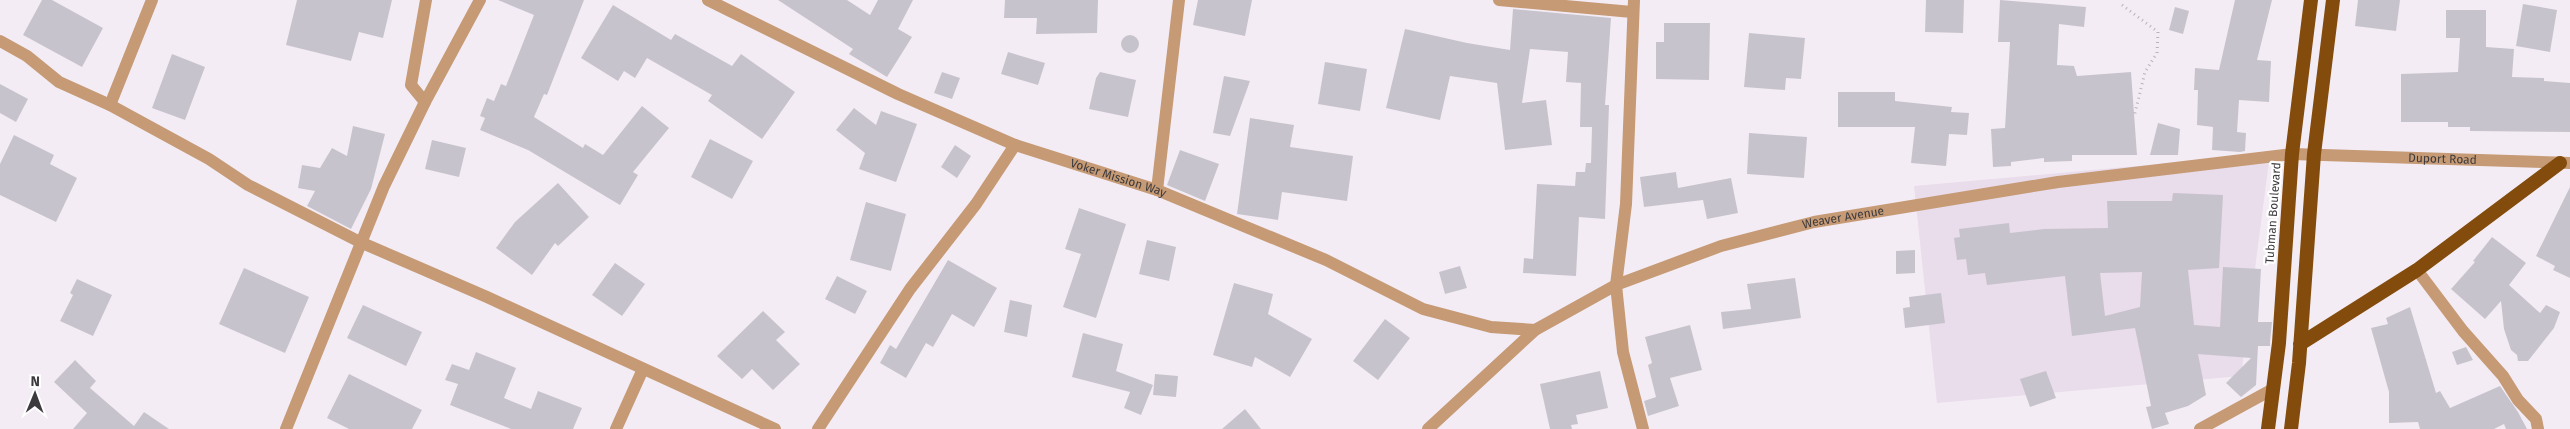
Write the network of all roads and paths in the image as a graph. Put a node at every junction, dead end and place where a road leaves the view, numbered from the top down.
1 (152, 0) edge
2 (426, 0) edge
3 (480, 0) edge
4 (708, 0) edge
5 (1179, 0) edge
6 (1499, 0) edge
7 (2311, 0) edge
8 (2333, 0) edge
9 (2122, 5) dead end
10 (1633, 6) edge
11 (0, 42) edge
12 (425, 102) junction
13 (110, 105) junction
14 (2134, 117) dead end
15 (1015, 145) junction
16 (2292, 154) junction
17 (2314, 154) junction
18 (2565, 163) edge
19 (1157, 190) junction
20 (360, 242) junction
21 (2417, 270) junction
22 (1616, 285) junction
23 (1534, 330) junction
24 (2300, 344) junction
25 (643, 368) junction
26 (2273, 389) junction
27 (286, 429) edge
28 (616, 429) edge
29 (775, 429) edge
30 (818, 429) edge
31 (1428, 429) edge
32 (1643, 429) edge
33 (2200, 429) edge
34 (2268, 429) edge
35 (2291, 429) edge
36 (2538, 429) edge

1 - 13 street
2 - 12 street
3 - 12 street
4 - 15 street, Voker Mission Way
5 - 19 street
6 - 10 street
7 - 16 highway, Tubman Boulevard
8 - 17 highway
9 - 14 path
10 - 22 street
11 - 13 street
12 - 20 street
13 - 20 street
15 - 19 street, Voker Mission Way
15 - 30 street
16 - 17 street, Weaver Avenue
16 - 22 street, Weaver Avenue
16 - 26 highway, Tubman Boulevard
17 - 18 street, Duport Road
17 - 24 highway
18 - 21 highway
19 - 23 street, Voker Mission Way
20 - 25 street
20 - 27 street
21 - 24 highway
21 - 36 street
22 - 23 street, Weaver Avenue
22 - 32 street
23 - 31 street, Weaver Avenue
24 - 35 highway
25 - 28 street
25 - 29 street
26 - 33 street
26 - 34 highway, Tubman Boulevard

